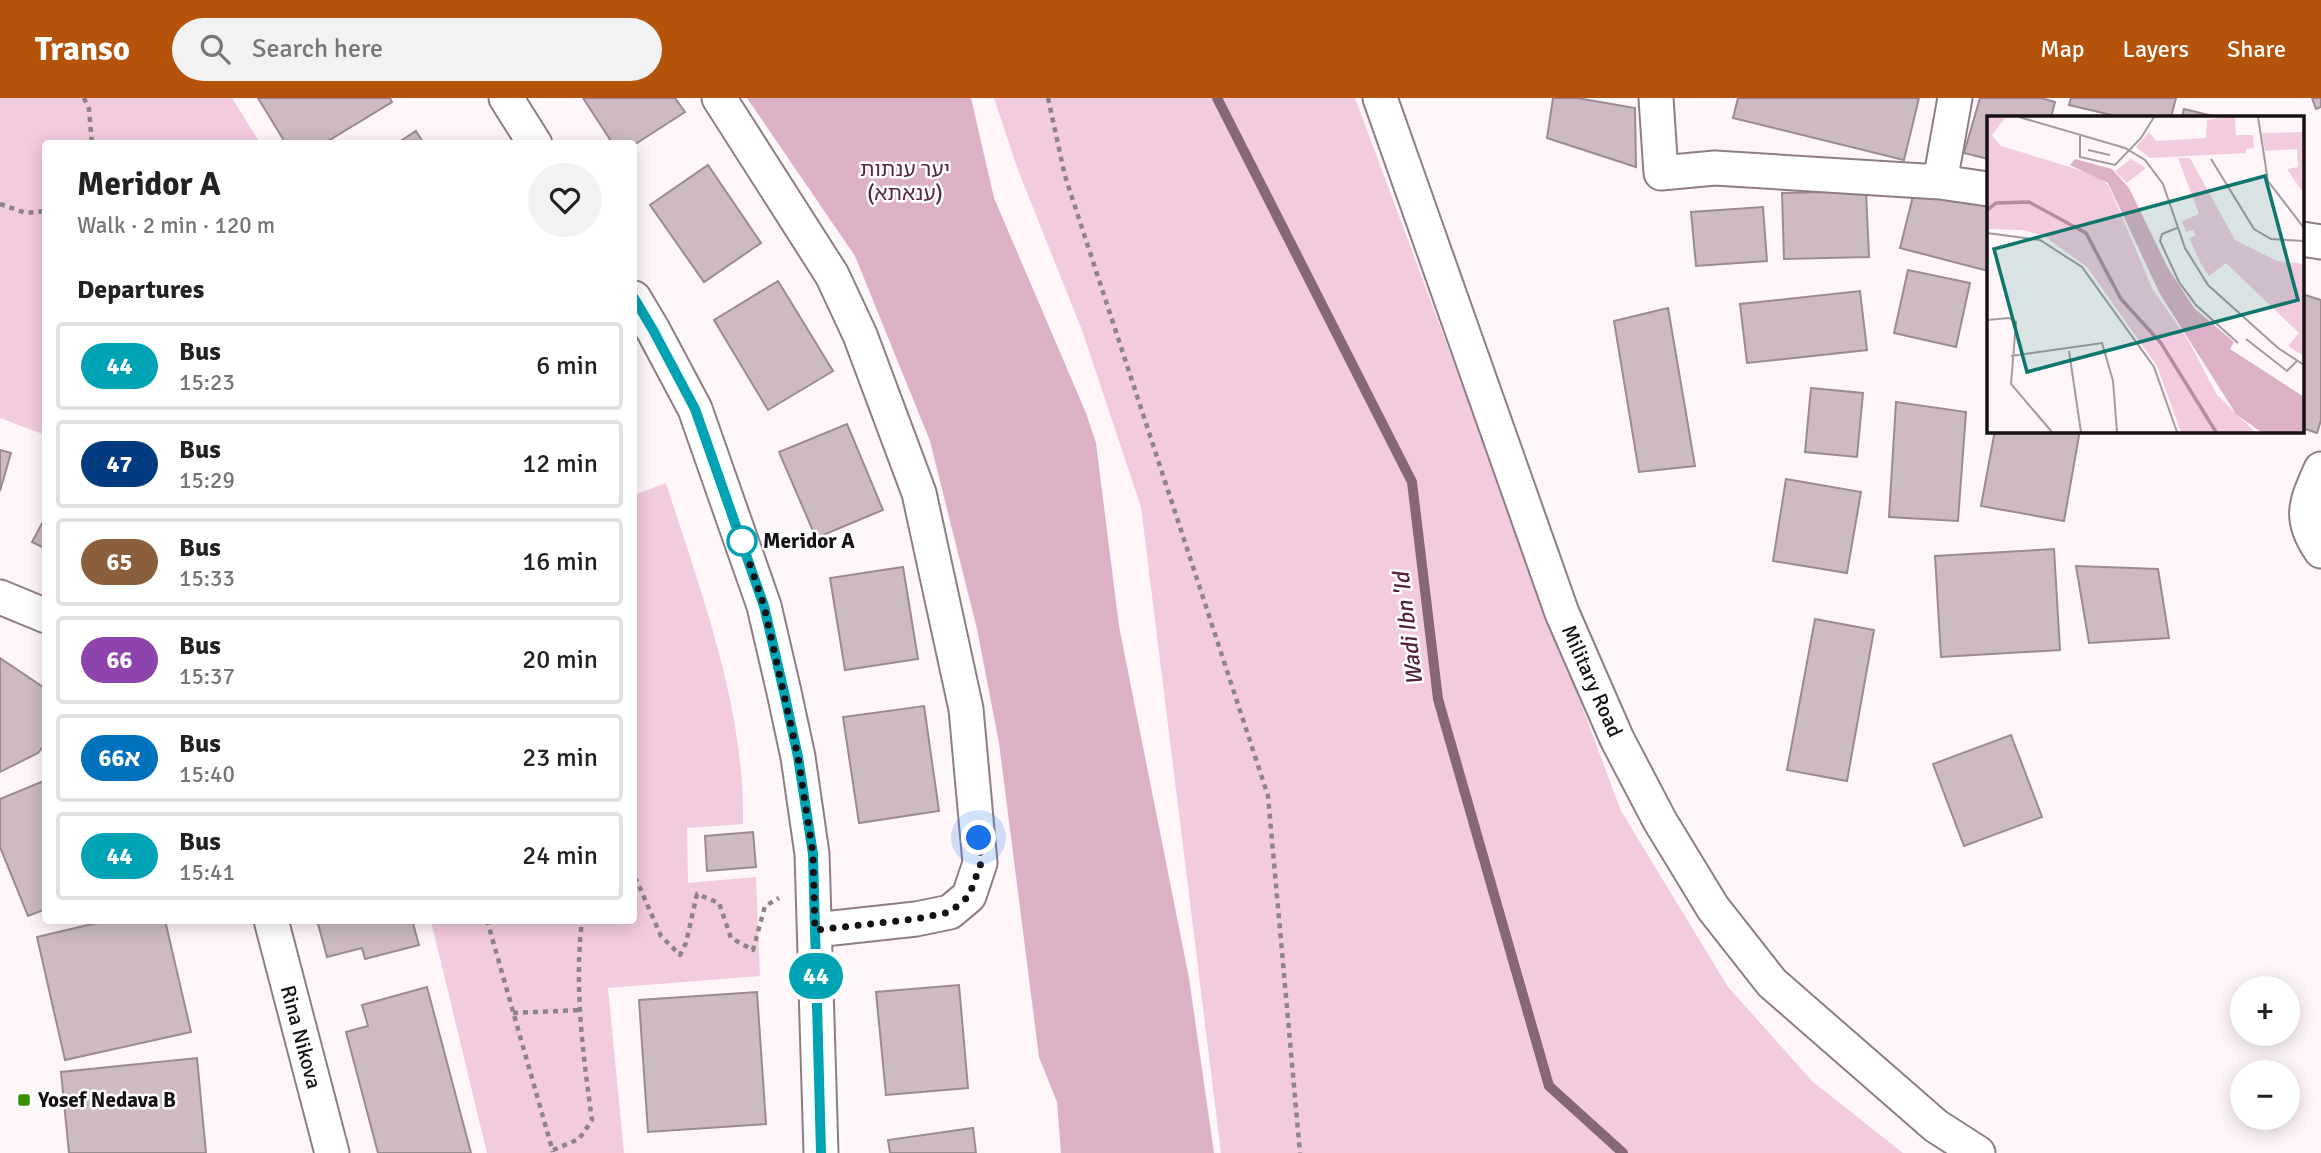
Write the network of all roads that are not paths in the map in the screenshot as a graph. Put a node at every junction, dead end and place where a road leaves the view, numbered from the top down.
1 (506, 98) edge
2 (719, 98) edge
3 (1380, 98) edge
4 (1656, 98) edge
5 (1955, 98) edge
6 (532, 140) edge
7 (1940, 182) junction
8 (1987, 189) edge
9 (637, 304) edge
10 (2321, 469) edge
11 (2321, 551) edge
12 (0, 597) edge
13 (42, 614) edge
14 (272, 924) edge
15 (815, 930) junction
16 (332, 1153) edge
17 (821, 1153) edge
18 (1978, 1153) edge

1 - 6 street
2 - 15 street
3 - 18 street, Military Road
4 - 7 street
5 - 7 street
7 - 8 street
9 - 15 street
10 - 11 street
12 - 13 street
14 - 16 street, Rina Nikova
15 - 17 street

